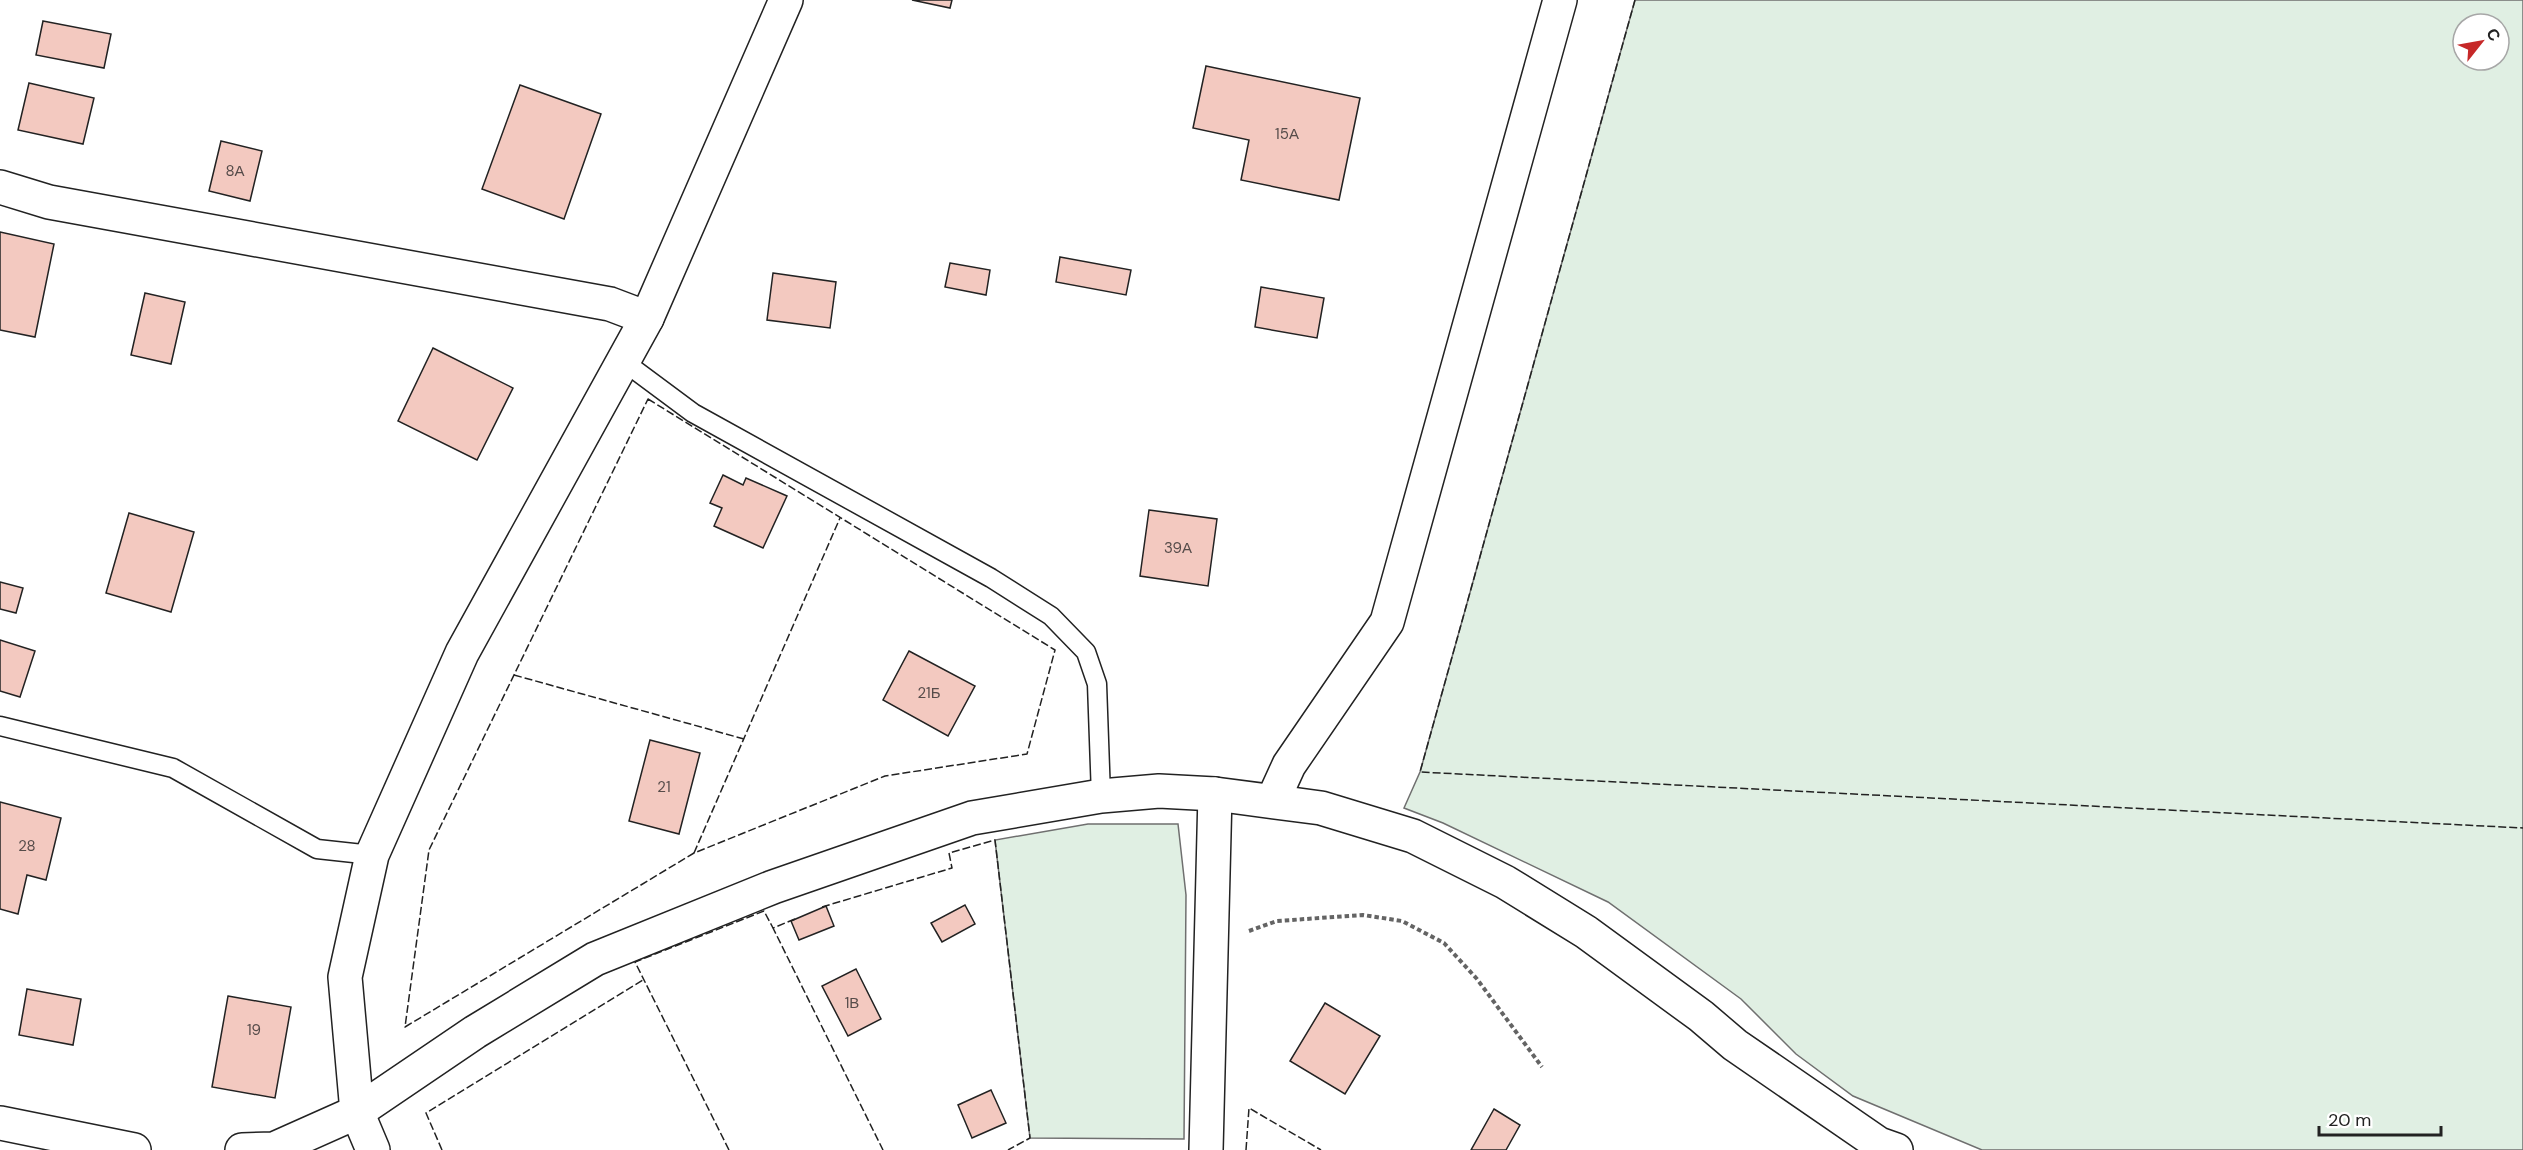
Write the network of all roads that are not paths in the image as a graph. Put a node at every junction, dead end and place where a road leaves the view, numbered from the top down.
1 (786, 0) edge
2 (1560, 0) edge
3 (0, 187) edge
4 (647, 318) junction
5 (623, 361) junction
6 (0, 726) edge
7 (1215, 794) junction
8 (1101, 796) junction
9 (1273, 800) junction
10 (372, 855) junction
11 (357, 1112) junction
12 (0, 1123) edge
13 (134, 1150) edge
14 (242, 1150) edge
15 (373, 1150) edge
16 (1206, 1150) edge
17 (1896, 1150) edge

1 - 4 street
2 - 9 street
3 - 4 street
4 - 5 street
5 - 8 lane
5 - 10 street
6 - 10 lane
7 - 8 street
7 - 9 street
7 - 16 street
8 - 11 street
9 - 17 street
10 - 11 street
11 - 14 street
11 - 15 street
12 - 13 street

